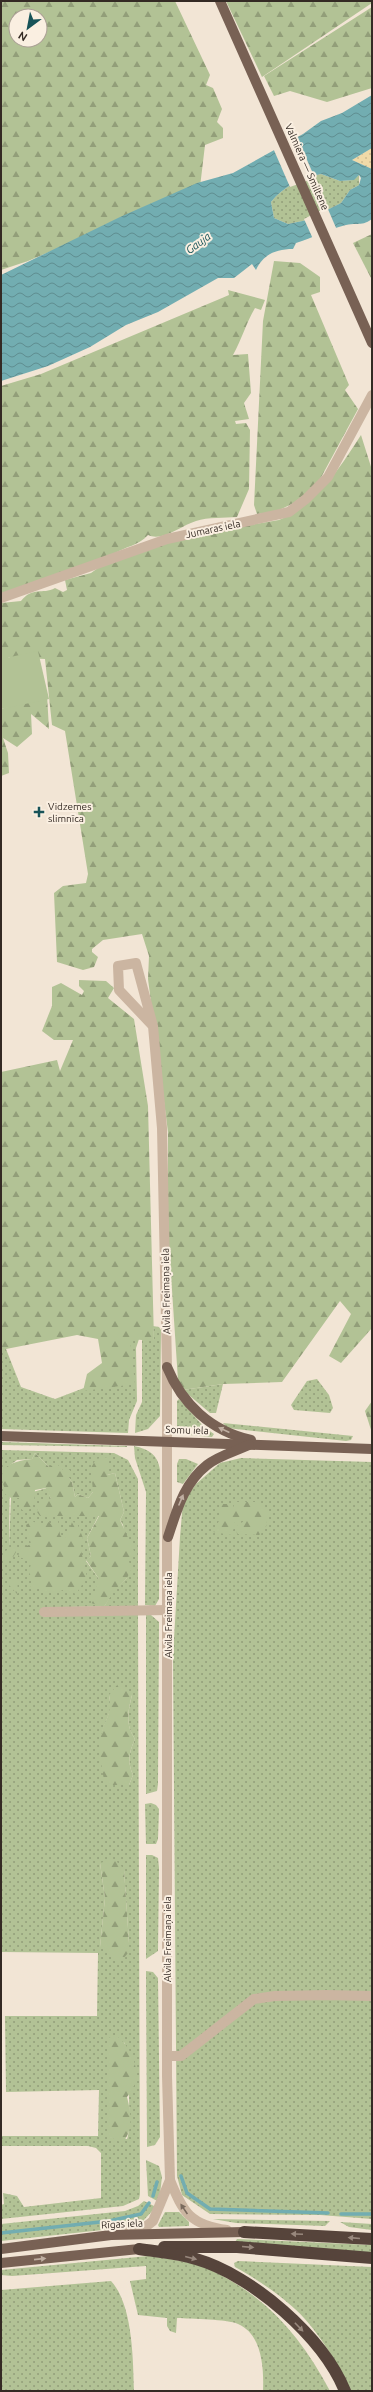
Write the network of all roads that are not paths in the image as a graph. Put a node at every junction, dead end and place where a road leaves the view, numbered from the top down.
1 (220, 1) edge
2 (372, 343) edge
3 (372, 395) edge
4 (1, 598) edge
5 (153, 1026) junction
6 (167, 1367) junction
7 (1, 1436) edge
8 (167, 1442) junction
9 (251, 1444) junction
10 (288, 1447) junction
11 (372, 1449) edge
12 (168, 1537) junction
13 (168, 1610) junction
14 (44, 1612) dead end
15 (372, 1996) edge
16 (167, 2056) junction
17 (170, 2180) junction
18 (244, 2232) junction
19 (111, 2235) junction
20 (372, 2239) edge
21 (1, 2249) edge
22 (139, 2249) junction
23 (372, 2258) edge
24 (1, 2262) edge
25 (345, 2391) edge

1 - 2 main road, Valmiera — Smiltene
3 - 4 street, Jumaras iela
5 - 5 street, Alvila Freimaņa iela
5 - 6 street, Alvila Freimaņa iela
6 - 8 street, Alvila Freimaņa iela
10 -> 6 main road
7 - 8 main road, Somu iela
8 - 9 main road, Somu iela
8 - 12 street, Alvila Freimaņa iela
9 - 10 main road, Somu iela
12 -> 9 main road
10 - 11 main road, Somu iela
12 - 13 street, Alvila Freimaņa iela
13 - 14 street
13 - 16 street, Alvila Freimaņa iela
15 - 16 street
16 - 17 street, Alvila Freimaņa iela
18 -> 17 street
17 - 19 street, Alvila Freimaņa iela
18 - 19 main road, Rīgas iela
20 -> 18 highway
19 - 21 main road, Rīgas iela
22 -> 23 highway
24 -> 22 main road
22 -> 25 highway

